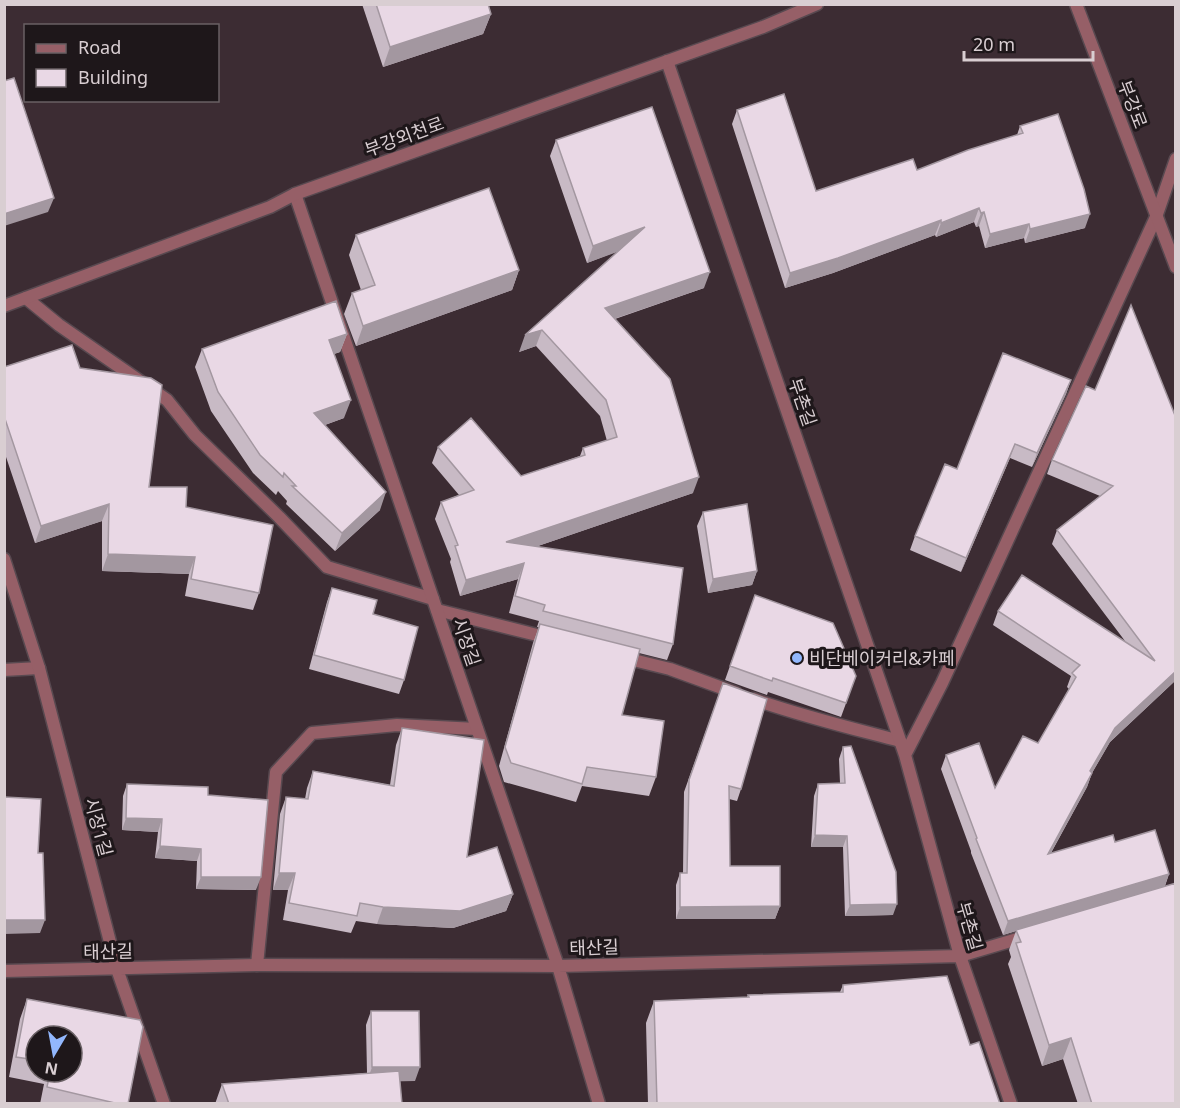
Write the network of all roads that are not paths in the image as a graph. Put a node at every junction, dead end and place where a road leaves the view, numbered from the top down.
1 (817, 4) edge
2 (1076, 4) edge
3 (667, 61) junction
4 (1176, 159) edge
5 (295, 194) junction
6 (1156, 217) junction
7 (1176, 267) edge
8 (26, 298) junction
9 (4, 306) edge
10 (4, 559) edge
11 (435, 604) junction
12 (566, 643) edge
13 (612, 655) edge
14 (39, 668) junction
15 (4, 670) edge
16 (477, 729) junction
17 (900, 741) junction
18 (905, 755) junction
19 (1039, 932) edge
20 (960, 956) junction
21 (257, 965) junction
22 (558, 966) junction
23 (117, 969) junction
24 (4, 971) edge
25 (164, 1104) edge
26 (599, 1104) edge
27 (1011, 1104) edge

1 - 3 street, 부강외천로
2 - 6 street, 부강로
3 - 5 street, 부강외천로
3 - 17 street, 부촌길
4 - 6 street
5 - 8 street, 부강외천로
5 - 11 street, 시장길
6 - 7 street, 부강로
6 - 18 street
8 - 9 street, 부강외천로
8 - 11 street
10 - 14 street, 시장1길
11 - 12 street
11 - 16 street, 시장길
13 - 17 street
14 - 15 street
14 - 23 street, 시장1길
16 - 21 street
16 - 22 street, 시장길
17 - 18 street, 부촌길
18 - 20 street, 부촌길
19 - 20 street, 태산길
20 - 22 street, 태산길
20 - 27 street, 부촌길
21 - 22 street, 태산길
21 - 23 street, 태산길
22 - 26 street, 시장길
23 - 24 street, 태산길
23 - 25 street, 시장1길

